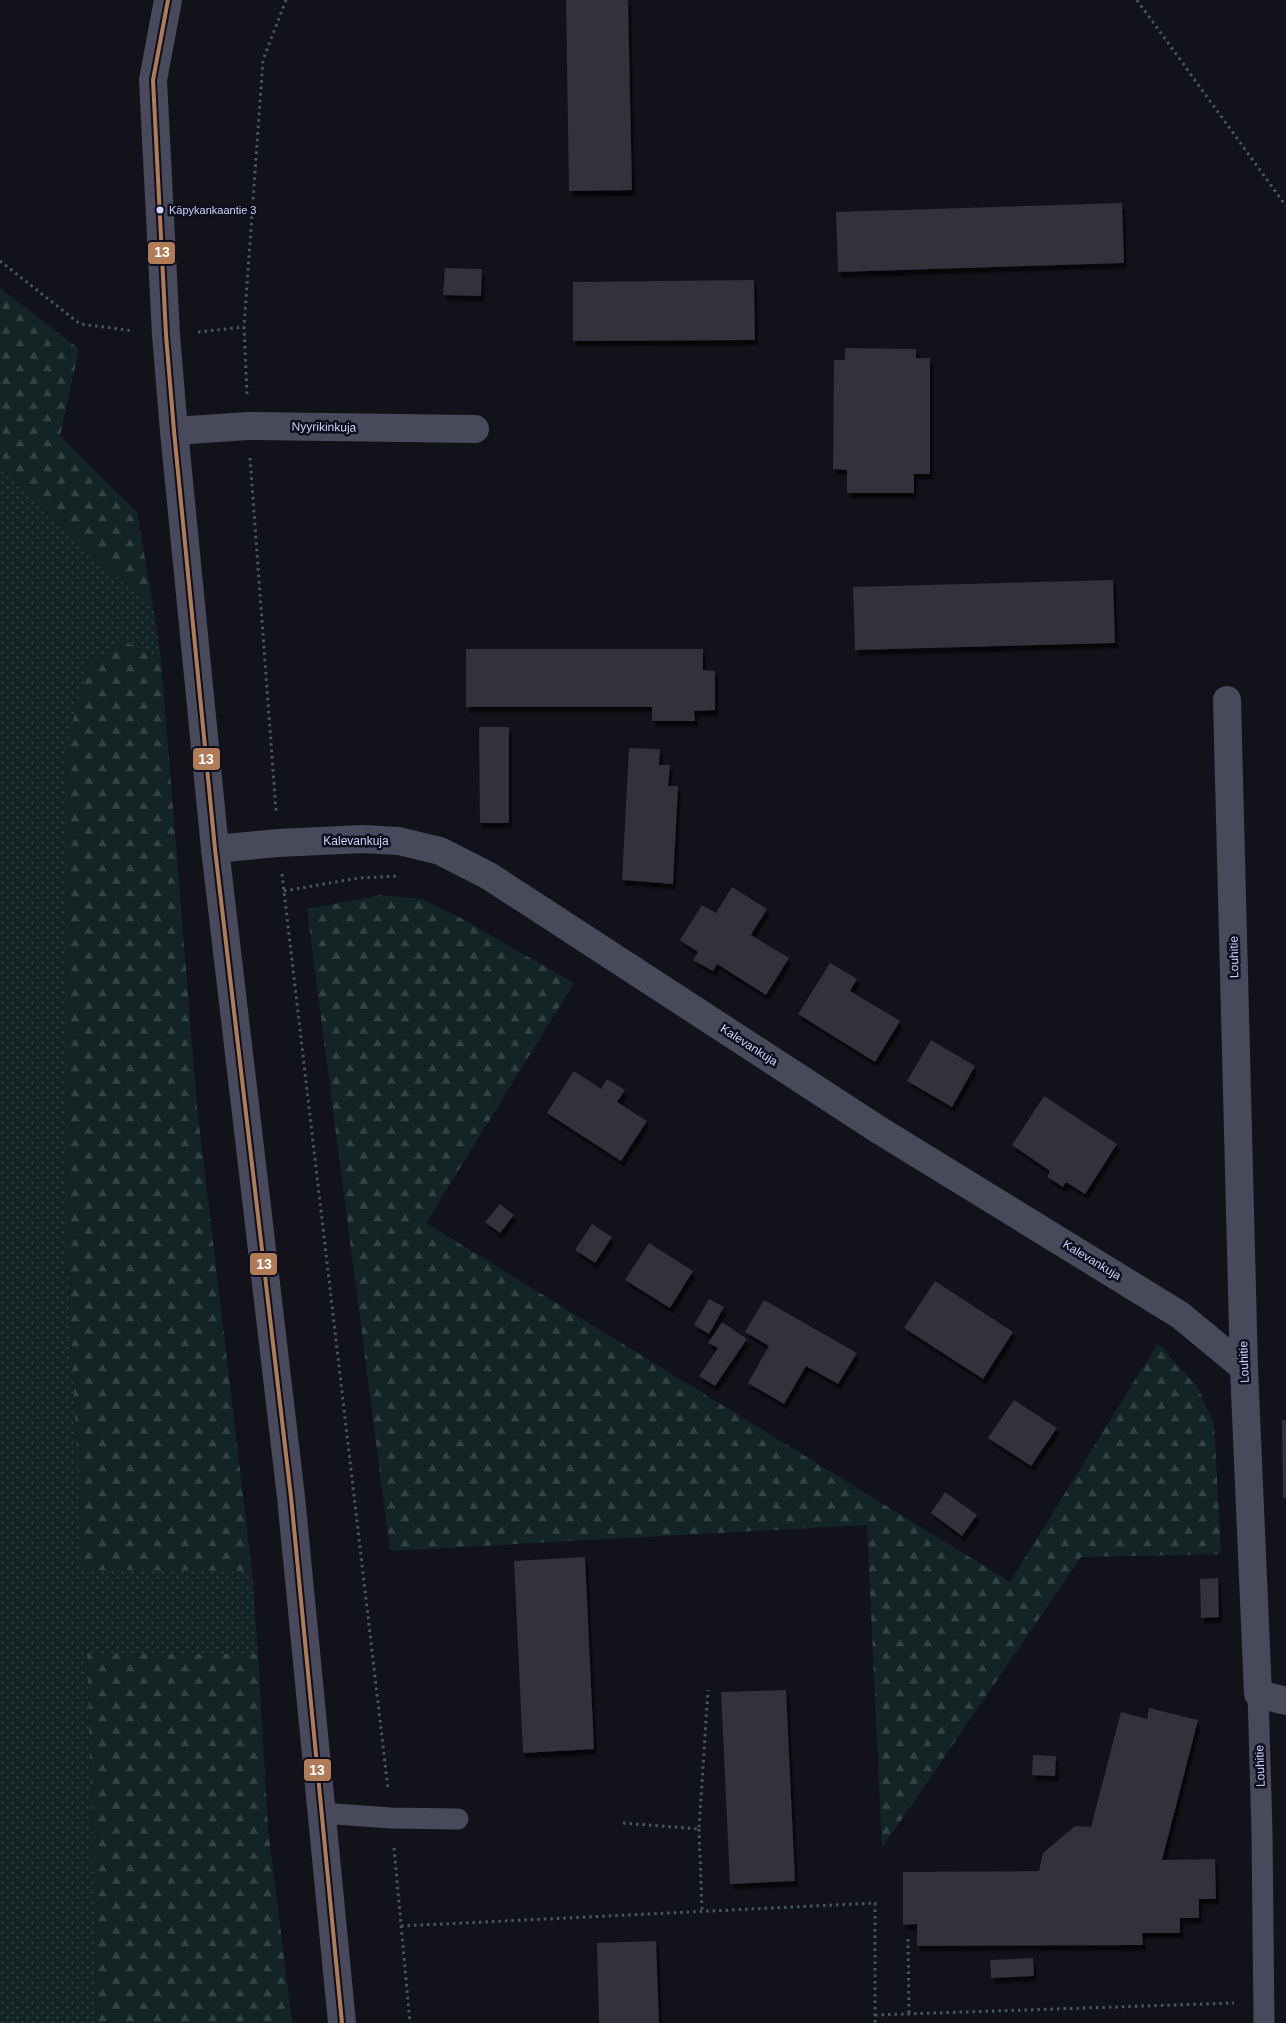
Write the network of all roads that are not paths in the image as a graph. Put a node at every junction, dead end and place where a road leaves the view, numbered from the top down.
1 (168, 0) edge
2 (475, 429) dead end
3 (174, 431) junction
4 (1227, 700) dead end
5 (215, 849) junction
6 (1244, 1368) junction
7 (1258, 1694) junction
8 (1286, 1700) edge
9 (321, 1814) junction
10 (458, 1819) dead end
11 (342, 2023) edge
12 (1264, 2023) edge

1 - 3 street
2 - 3 street, Nyyrikinkuja
3 - 5 street
4 - 6 street, Louhitie
5 - 6 street, Kalevankuja
5 - 9 street
6 - 7 street, Louhitie
7 - 8 street
7 - 12 lane, Louhitie
9 - 10 lane
9 - 11 street

